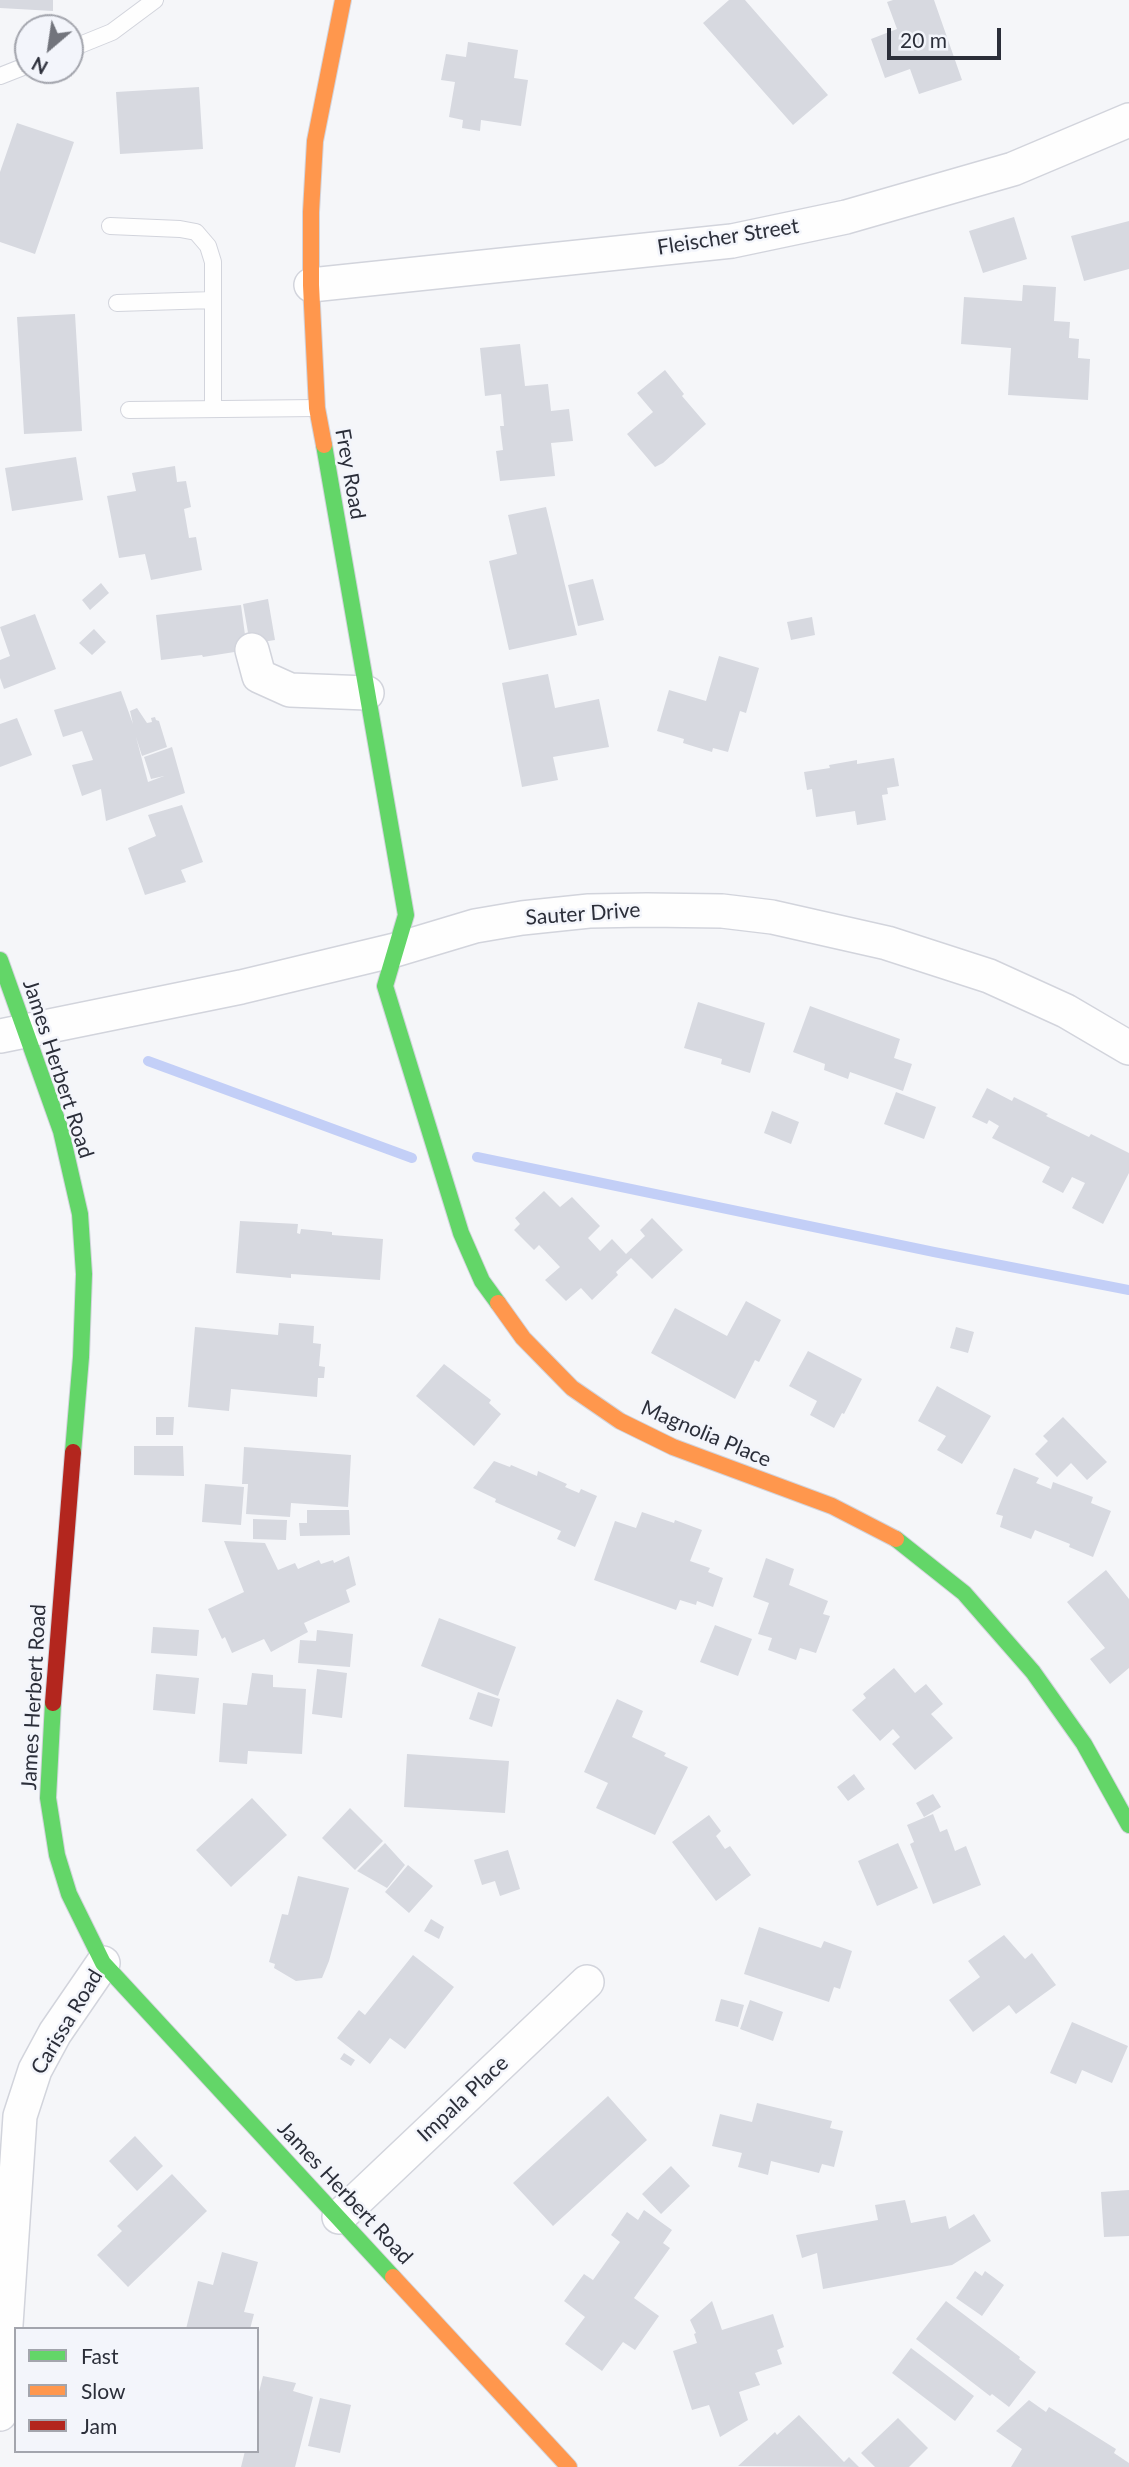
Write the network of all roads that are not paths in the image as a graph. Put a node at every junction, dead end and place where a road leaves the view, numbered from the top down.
1 (155, 0) edge
2 (343, 0) edge
3 (84, 43) edge
4 (1129, 120) edge
5 (110, 226) dead end
6 (311, 285) junction
7 (213, 300) junction
8 (117, 303) dead end
9 (317, 408) junction
10 (213, 409) junction
11 (129, 410) dead end
12 (252, 650) dead end
13 (367, 692) junction
14 (396, 950) junction
15 (0, 960) edge
16 (12, 1034) edge
17 (1129, 1048) edge
18 (1129, 1825) edge
19 (103, 1963) junction
20 (587, 1982) dead end
21 (339, 2217) junction
22 (0, 2414) edge
23 (569, 2467) edge

1 - 3 lane
2 - 6 street, Frey Road
4 - 6 street, Fleischer Street
5 - 7 lane
6 - 9 street, Frey Road
7 - 8 lane
7 - 10 lane
9 - 10 lane
9 - 13 street, Frey Road
10 - 11 lane
12 - 13 street
13 - 14 street, Frey Road
14 - 16 street, Sauter Drive
14 - 17 street, Sauter Drive
14 - 18 street, Magnolia Place
15 - 16 street, James Herbert Road
16 - 19 street, James Herbert Road
19 - 21 street, James Herbert Road
19 - 22 street, Carissa Road
20 - 21 street, Impala Place
21 - 23 street, James Herbert Road

